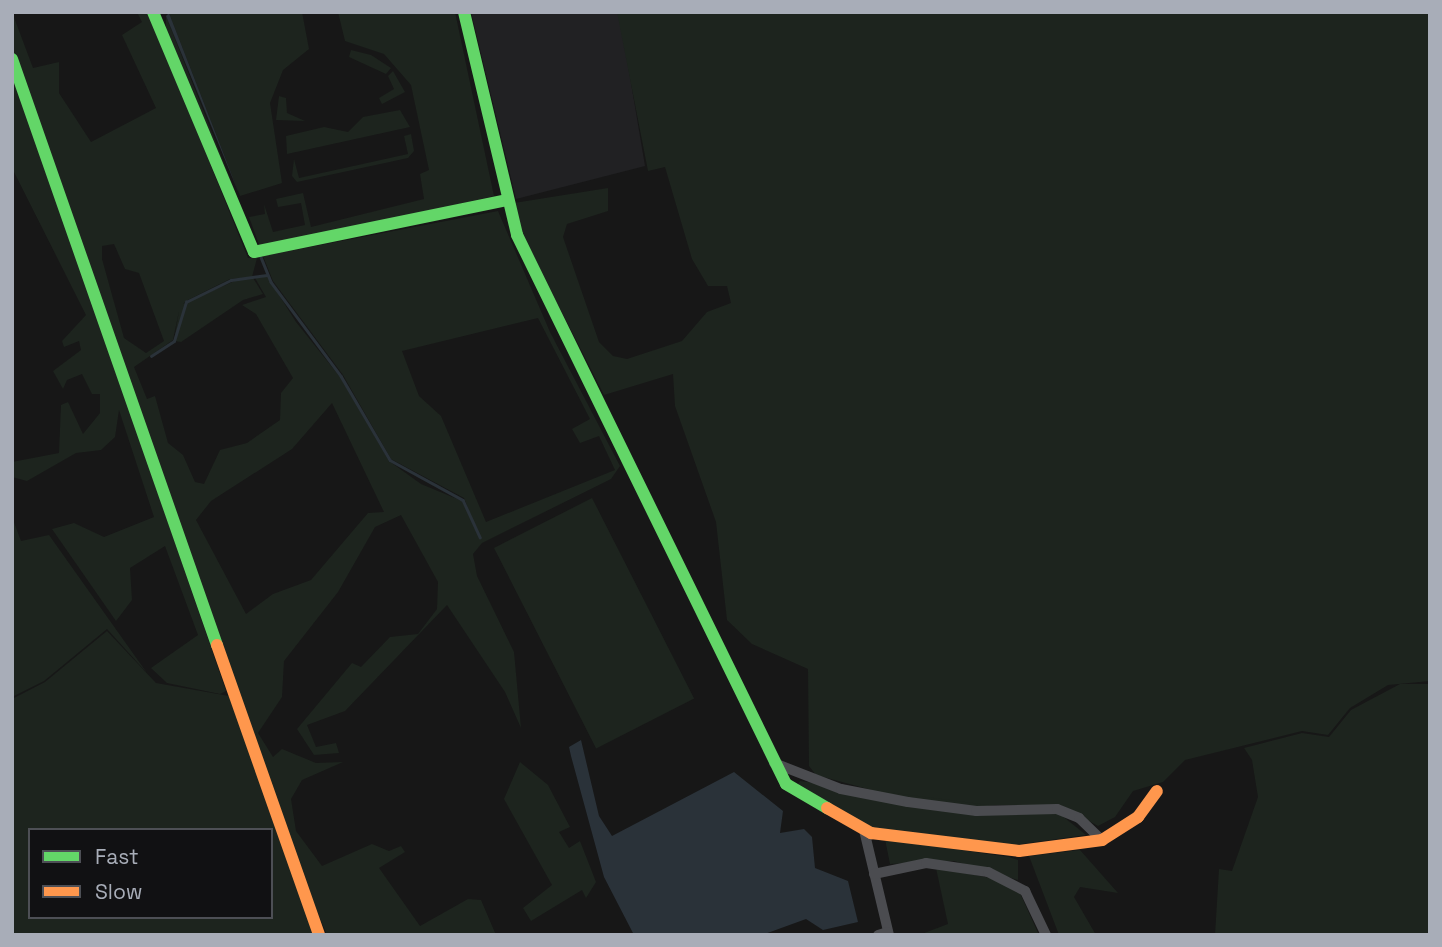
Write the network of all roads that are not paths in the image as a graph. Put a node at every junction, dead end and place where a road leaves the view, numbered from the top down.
1 (153, 12) edge
2 (464, 12) edge
3 (12, 59) edge
4 (508, 200) junction
5 (773, 762) junction
6 (1157, 790) dead end
7 (864, 830) junction
8 (1102, 840) junction
9 (874, 874) junction
10 (885, 934) edge
11 (319, 935) edge
12 (1046, 935) edge

1 - 4 street
2 - 4 street
3 - 11 street
4 - 5 street
5 - 7 street
5 - 8 street
6 - 8 street
7 - 8 street
7 - 9 street
9 - 10 street
9 - 12 street

